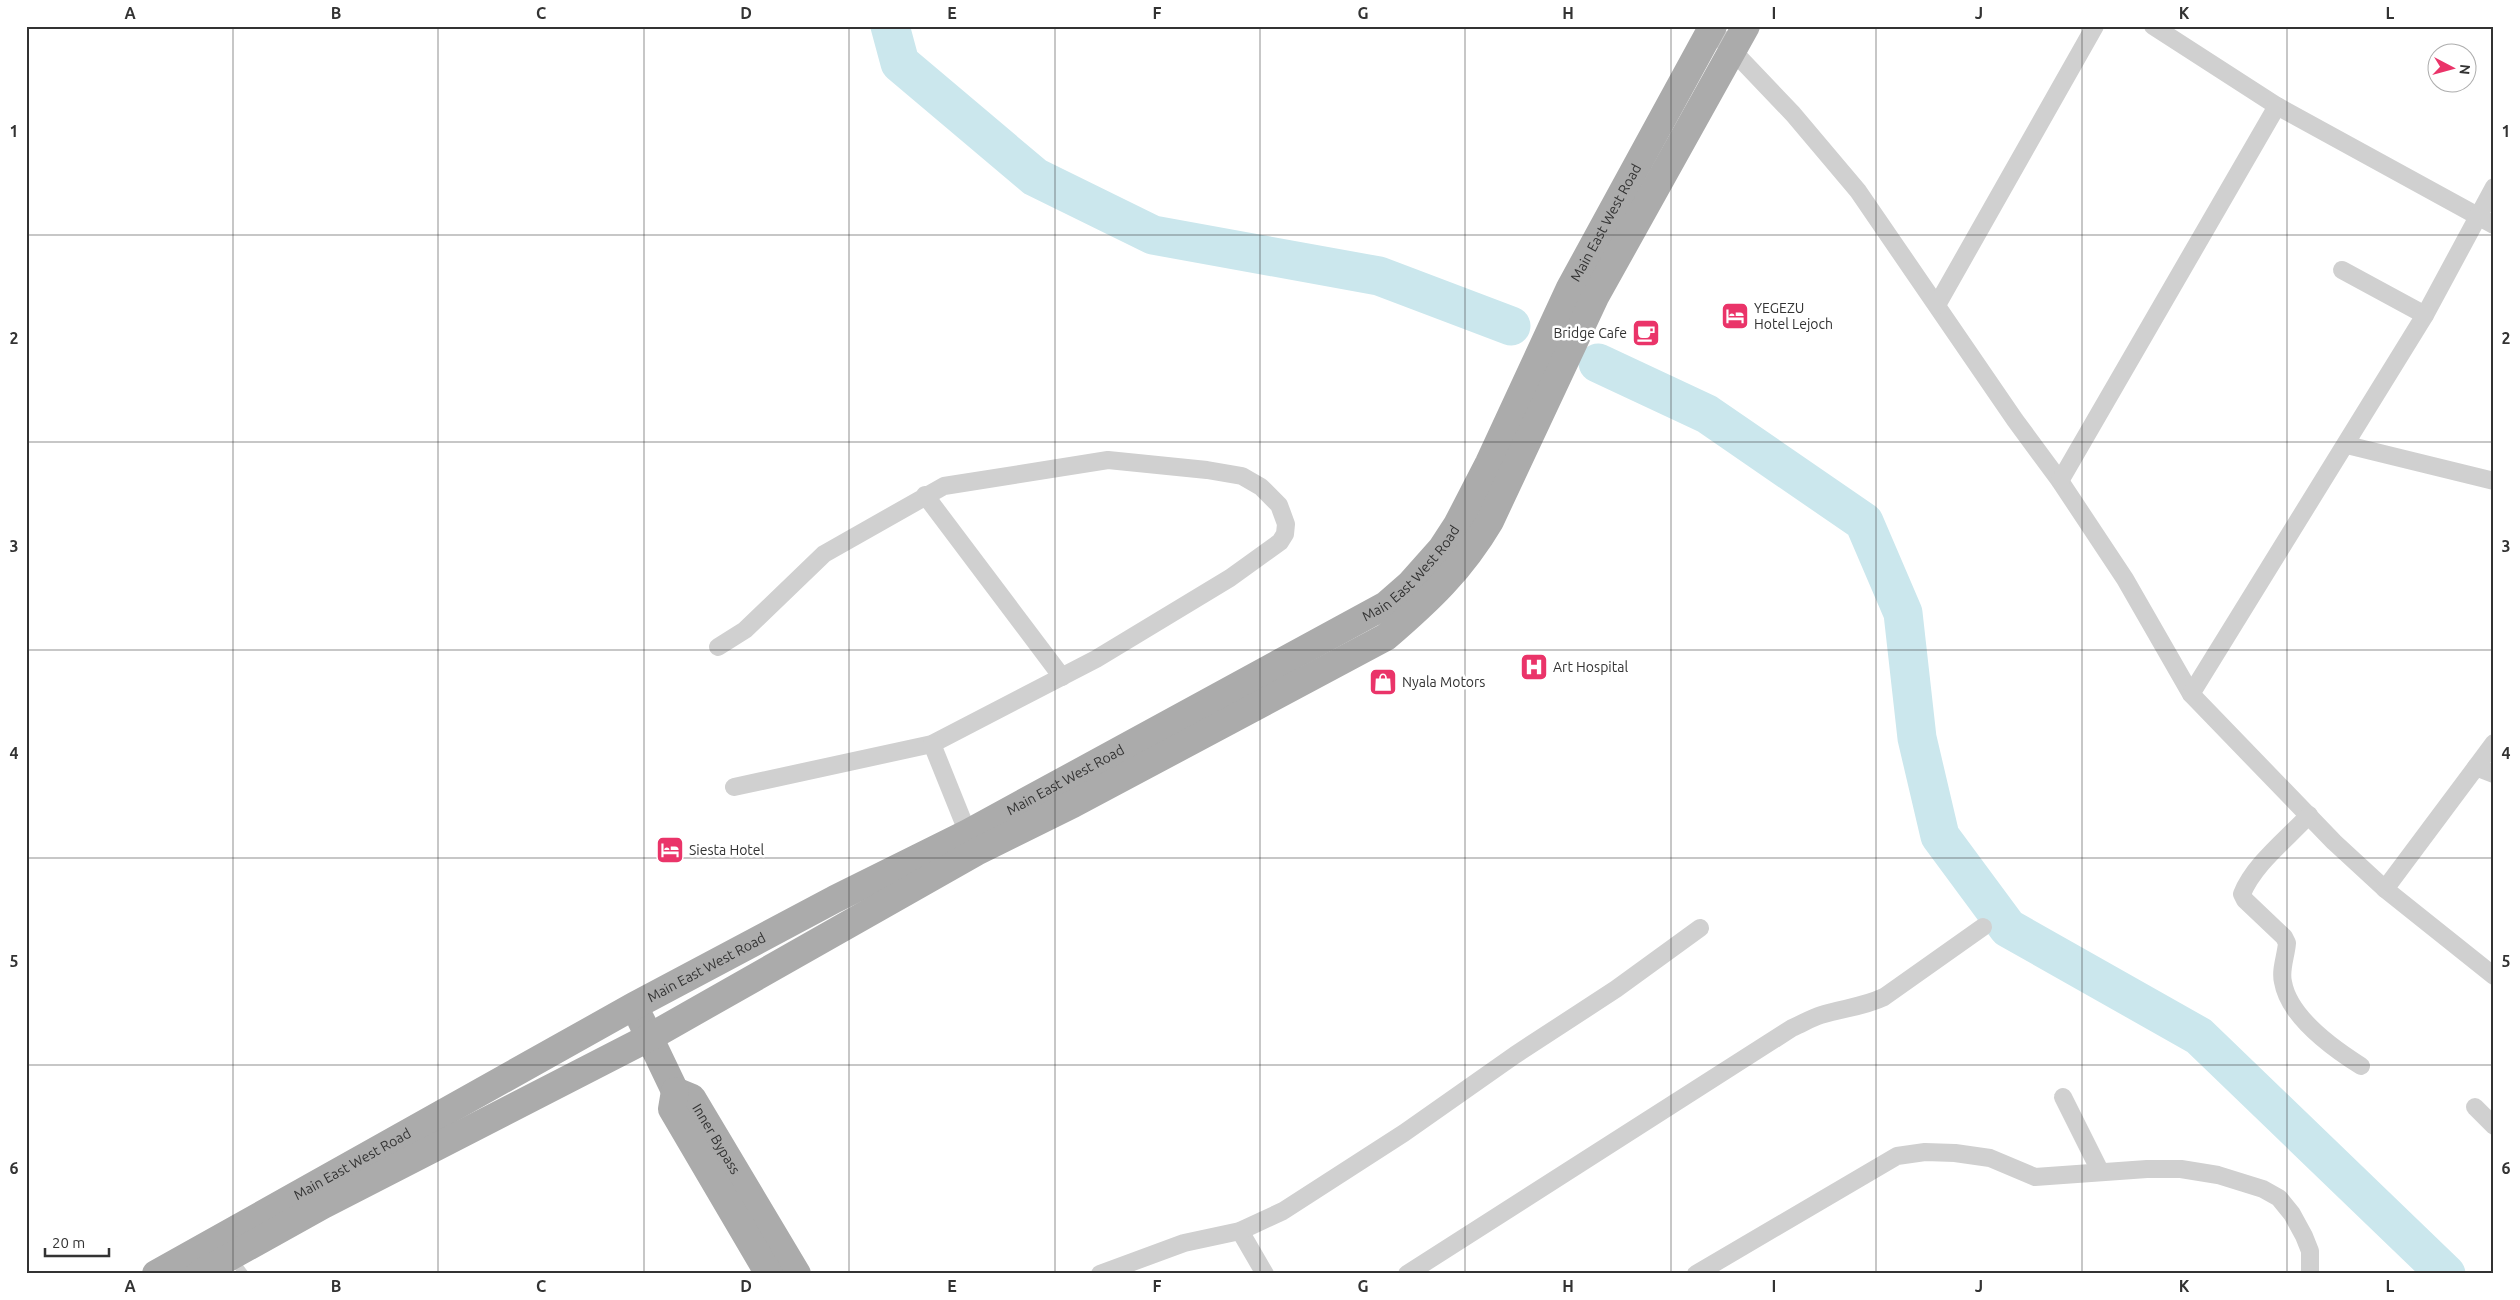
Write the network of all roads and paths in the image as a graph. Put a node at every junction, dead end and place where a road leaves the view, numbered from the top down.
1 (1746, 26) edge
2 (2095, 26) edge
3 (2153, 26) edge
4 (1712, 28) edge
5 (1732, 50) junction
6 (2277, 106) junction
7 (1625, 187) junction
8 (2494, 187) edge
9 (1650, 201) junction
10 (2486, 222) edge
11 (2342, 270) dead end
12 (1938, 306) junction
13 (2425, 315) junction
14 (2347, 445) junction
15 (1500, 469) junction
16 (2060, 481) junction
17 (2494, 481) edge
18 (925, 495) junction
19 (1348, 626) junction
20 (718, 647) dead end
21 (1362, 650) junction
22 (1062, 678) junction
23 (2191, 694) junction
24 (2494, 743) edge
25 (932, 744) junction
26 (2476, 767) junction
27 (2494, 774) edge
28 (734, 787) dead end
29 (1067, 792) junction
30 (2309, 815) junction
31 (972, 842) junction
32 (2385, 889) junction
33 (835, 899) junction
34 (847, 924) junction
35 (1983, 927) dead end
36 (1700, 928) dead end
37 (2494, 976) edge
38 (634, 1006) junction
39 (650, 1037) junction
40 (2362, 1066) dead end
41 (675, 1090) junction
42 (2063, 1097) dead end
43 (2475, 1107) dead end
44 (2494, 1126) edge
45 (2100, 1171) junction
46 (1240, 1231) junction
47 (230, 1252) edge
48 (1698, 1273) edge
49 (156, 1274) edge
50 (199, 1274) edge
51 (769, 1274) edge
52 (797, 1274) edge
53 (1100, 1274) edge
54 (1265, 1274) edge
55 (1407, 1274) edge
56 (2310, 1274) edge

1 - 5 main road, Main East West Road
2 - 12 street
3 - 6 street
4 - 5 street
4 - 7 main road, Main East West Road
5 - 9 main road, Main East West Road
5 - 12 street
6 - 10 street
6 - 16 street
7 - 9 main road
7 - 15 main road, Main East West Road
8 - 10 street
9 - 15 main road, Main East West Road
10 - 13 street
11 - 13 street
12 - 16 street
13 - 14 street
14 - 17 street
14 - 23 street
15 - 19 main road, Main East West Road
15 - 21 main road, Main East West Road
16 - 23 street
18 - 20 street
18 - 22 street
18 - 22 street
19 - 21 main road
19 - 29 main road, Main East West Road
21 - 29 main road, Main East West Road
22 - 25 street
23 - 30 street
24 - 26 street
25 - 28 street
25 - 31 street
26 - 27 street
26 - 32 street
29 - 31 main road, Main East West Road
30 - 32 street
30 - 40 street
31 - 33 main road, Main East West Road
31 - 34 main road, Main East West Road
32 - 37 street
33 - 34 main road
33 - 38 main road, Main East West Road
34 - 39 main road, Main East West Road
35 - 55 street
36 - 46 street
38 - 39 main road
38 - 47 main road, Main East West Road
39 - 41 main road
39 - 47 main road, Main East West Road
41 - 51 main road, Inner Bypass
41 - 52 main road, Inner Bypass
42 - 45 street
43 - 44 street
45 - 48 street
45 - 56 street
46 - 53 street
46 - 54 street
47 - 49 main road, Main East West Road
47 - 50 main road, Main East West Road

